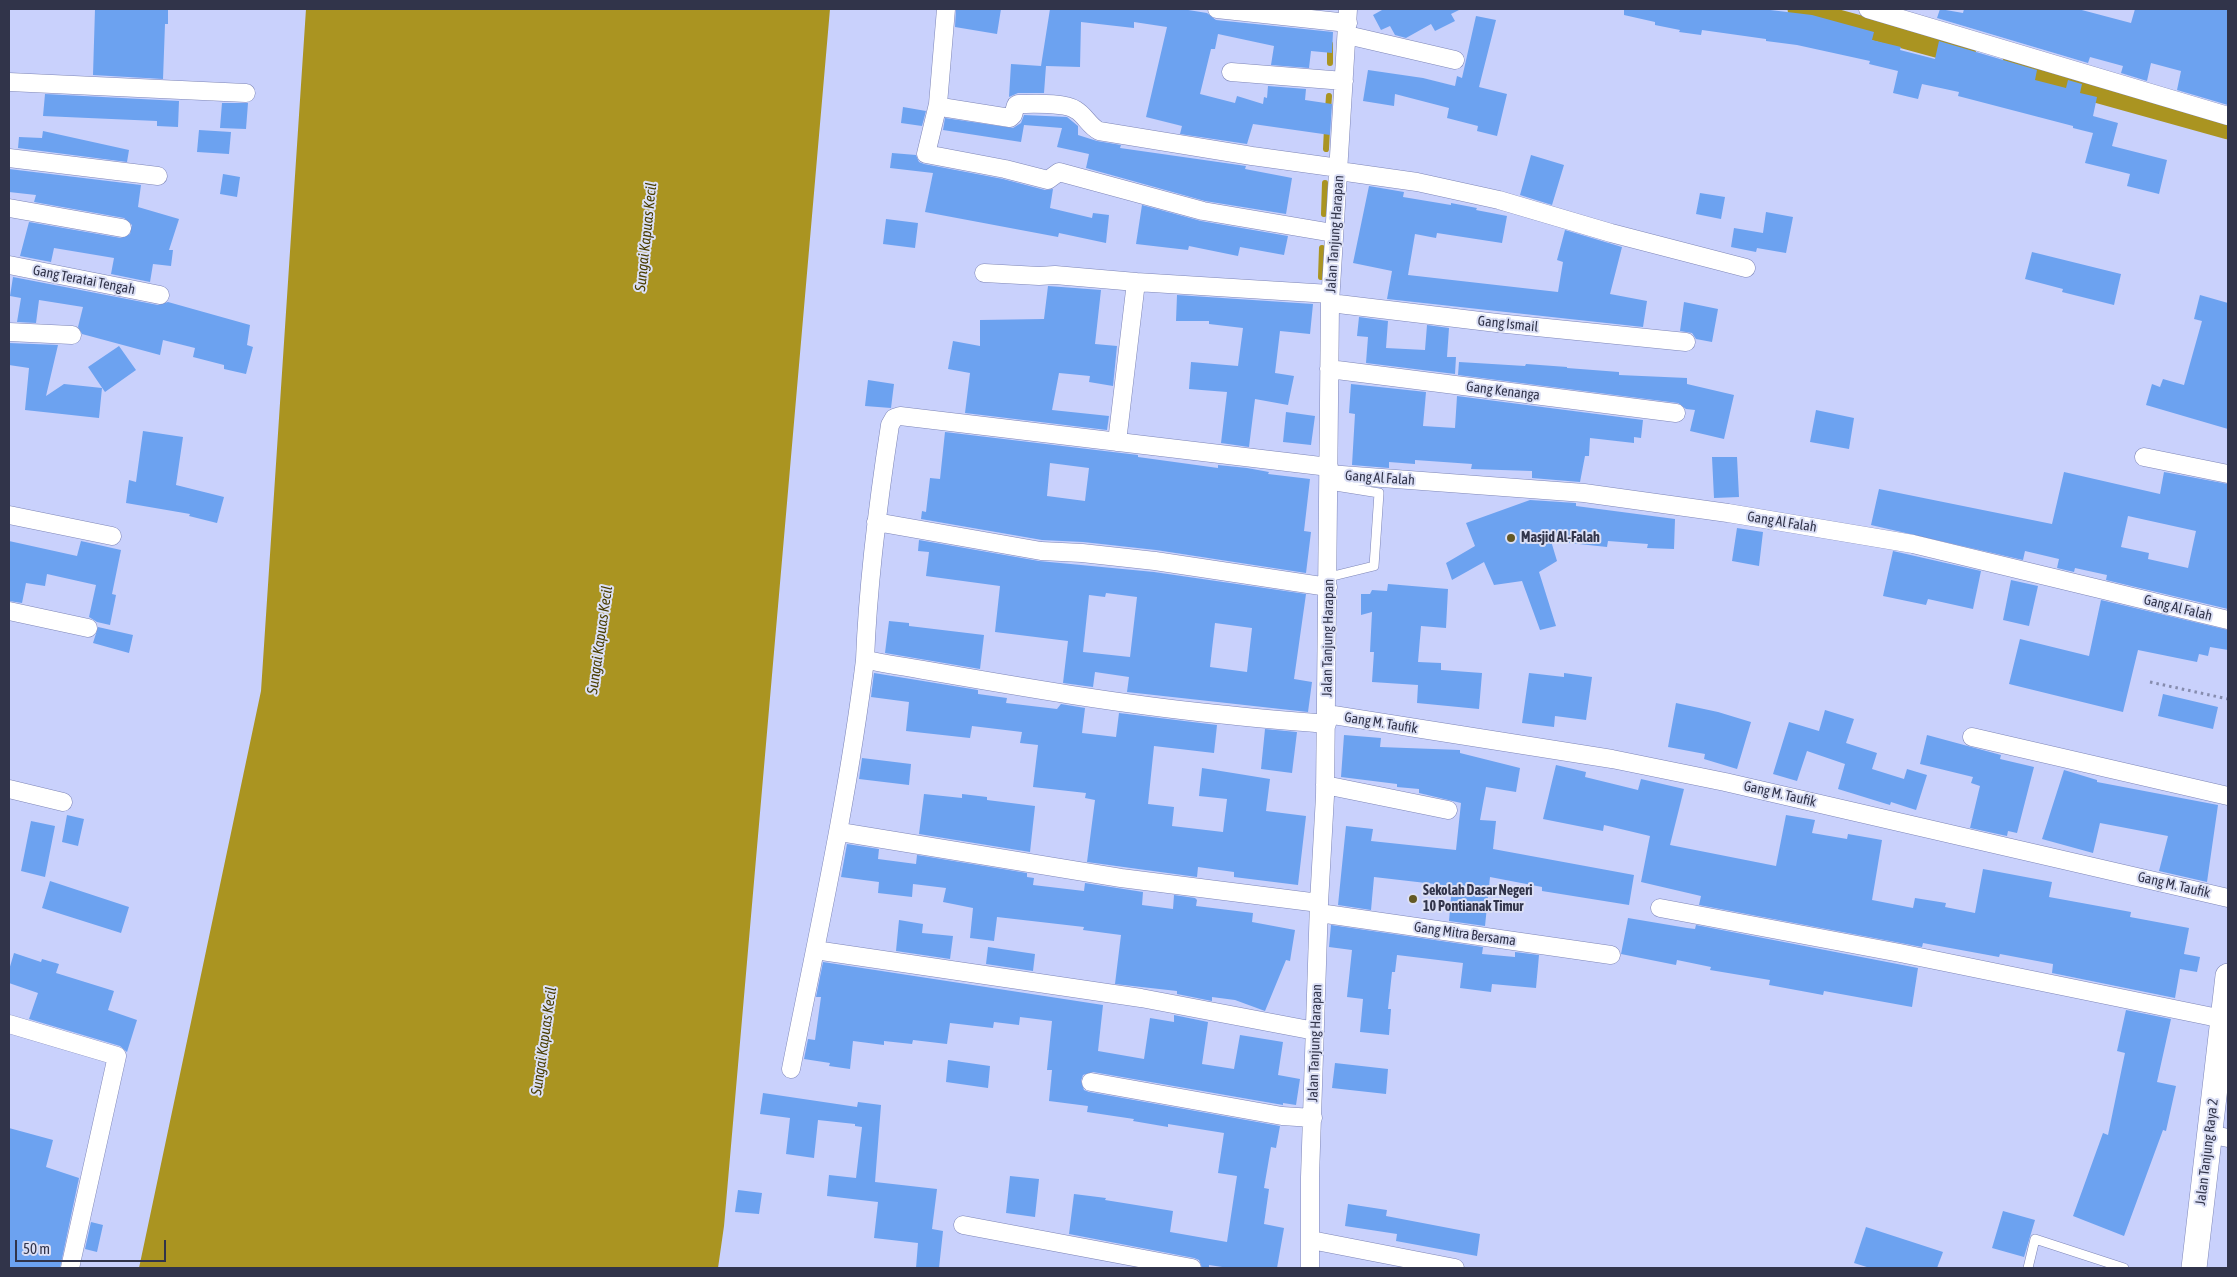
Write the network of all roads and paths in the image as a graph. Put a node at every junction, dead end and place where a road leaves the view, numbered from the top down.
1 (946, 9) edge
2 (1217, 9) edge
3 (1868, 9) edge
4 (1347, 22) edge
5 (1455, 60) dead end
6 (1231, 72) dead end
7 (1344, 81) junction
8 (9, 82) edge
9 (246, 93) dead end
10 (938, 104) junction
11 (2228, 116) edge
12 (9, 158) edge
13 (1339, 170) junction
14 (158, 176) dead end
15 (9, 208) edge
16 (122, 228) dead end
17 (1334, 233) junction
18 (9, 265) edge
19 (1746, 268) dead end
20 (984, 273) dead end
21 (1136, 282) junction
22 (160, 295) dead end
23 (1330, 299) junction
24 (9, 332) edge
25 (72, 335) dead end
26 (1686, 342) dead end
27 (1329, 369) junction
28 (1676, 414) dead end
29 (1117, 442) junction
30 (2144, 458) dead end
31 (2228, 474) edge
32 (1328, 475) junction
33 (9, 515) edge
34 (876, 522) junction
35 (112, 536) dead end
36 (1329, 582) junction
37 (9, 612) edge
38 (2228, 620) edge
39 (88, 628) dead end
40 (866, 660) junction
41 (2150, 682) dead end
42 (2228, 699) edge
43 (1327, 719) junction
44 (1972, 737) dead end
45 (1326, 785) junction
46 (9, 789) edge
47 (2228, 796) edge
48 (63, 802) dead end
49 (1448, 810) dead end
50 (840, 832) junction
51 (2228, 898) edge
52 (1319, 908) junction
53 (1660, 908) dead end
54 (815, 950) junction
55 (1610, 955) dead end
56 (2228, 985) edge
57 (2223, 1019) junction
58 (9, 1024) edge
59 (1315, 1031) junction
60 (792, 1068) dead end
61 (1091, 1082) dead end
62 (1313, 1118) junction
63 (2219, 1136) edge
64 (963, 1225) dead end
65 (1311, 1240) junction
66 (70, 1268) edge
67 (1192, 1268) edge
68 (1310, 1268) edge
69 (1455, 1268) edge
70 (2028, 1268) edge
71 (2124, 1268) edge
72 (2194, 1268) edge

1 - 10 street
2 - 4 street
3 - 11 street
4 - 5 street
4 - 7 street, Jalan Tanjung Harapan
6 - 7 street
7 - 13 street, Jalan Tanjung Harapan
8 - 9 street
10 - 13 street
10 - 17 street
12 - 14 street
13 - 17 street, Jalan Tanjung Harapan
13 - 19 street
15 - 16 street
17 - 23 street, Jalan Tanjung Harapan
18 - 22 street, Gang Teratai Tengah
20 - 21 street, Gang Ismail
21 - 23 street, Gang Ismail
21 - 29 street
23 - 26 street, Gang Ismail
23 - 27 street, Jalan Tanjung Harapan
24 - 25 street
27 - 28 street, Gang Kenanga
27 - 32 street, Jalan Tanjung Harapan
29 - 32 street, Gang Al Falah
29 - 34 street, Gang Al Falah
30 - 31 street
32 - 36 street, Jalan Tanjung Harapan
32 - 36 lane
32 - 38 street, Gang Al Falah
33 - 35 street
34 - 36 street
34 - 40 street, Gang Al Falah
36 - 43 street, Jalan Tanjung Harapan
37 - 39 street
40 - 43 street, Gang M. Taufik
40 - 50 street, Gang Al Falah
41 - 42 path
43 - 45 street, Jalan Tanjung Harapan
43 - 51 street, Gang M. Taufik
44 - 47 street
45 - 49 street
45 - 52 street, Jalan Tanjung Harapan
46 - 48 street
50 - 52 street, Gang Mitra Bersama
50 - 54 street, Gang Al Falah
52 - 55 street, Gang Mitra Bersama
52 - 59 street, Jalan Tanjung Harapan
53 - 57 street
54 - 59 street
54 - 60 street, Gang Al Falah
56 - 57 street, Jalan Tanjung Raya 2
57 - 63 street, Jalan Tanjung Raya 2
58 - 66 street
59 - 62 street, Jalan Tanjung Harapan
61 - 62 street
62 - 65 street, Jalan Tanjung Harapan
63 - 72 street, Jalan Tanjung Raya 2
64 - 67 street
65 - 68 street, Jalan Tanjung Harapan
65 - 69 street
70 - 71 lane

